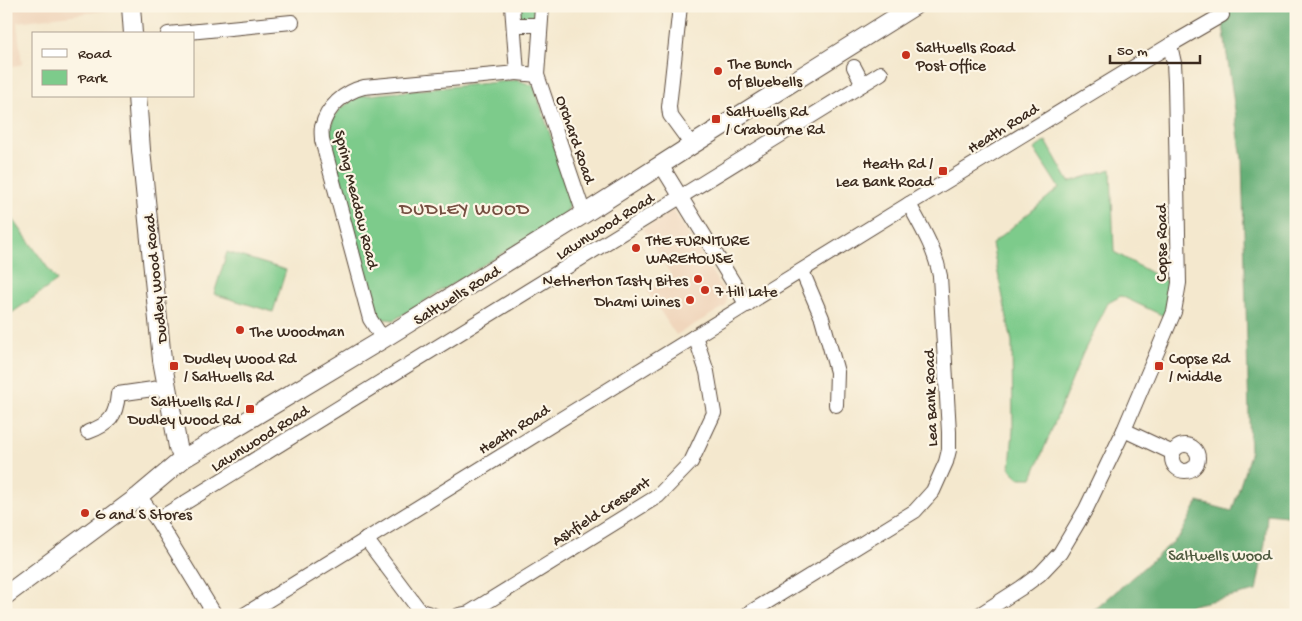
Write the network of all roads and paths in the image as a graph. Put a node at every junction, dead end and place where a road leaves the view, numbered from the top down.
1 (131, 6) edge
2 (512, 6) edge
3 (542, 6) edge
4 (680, 6) edge
5 (914, 6) edge
6 (1222, 15) dead end
7 (292, 22) dead end
8 (514, 25) junction
9 (540, 25) junction
10 (133, 32) edge
11 (189, 32) edge
12 (1170, 45) junction
13 (854, 67) dead end
14 (517, 74) junction
15 (881, 74) dead end
16 (537, 75) junction
17 (863, 84) junction
18 (137, 98) edge
19 (692, 145) junction
20 (661, 165) junction
21 (681, 198) junction
22 (908, 204) junction
23 (584, 214) junction
24 (802, 271) junction
25 (746, 305) junction
26 (695, 336) junction
27 (383, 339) junction
28 (167, 386) junction
29 (836, 405) dead end
30 (1124, 430) junction
31 (88, 432) dead end
32 (1172, 453) dead end
33 (183, 460) junction
34 (139, 496) junction
35 (157, 520) junction
36 (366, 539) junction
37 (6, 594) edge
38 (215, 615) edge
39 (244, 615) edge
40 (434, 615) edge
41 (459, 615) edge
42 (746, 615) edge
43 (979, 615) edge

1 - 10 street
2 - 8 street
3 - 9 street, Orchard Road
4 - 19 street
5 - 19 street, Saltwells Road
6 - 12 street, Heath Road
7 - 11 street
8 - 9 street
8 - 14 street
9 - 16 street, Orchard Road
12 - 22 street, Heath Road
12 - 30 street, Copse Road
13 - 17 street
14 - 16 street
14 - 27 street, Spring Meadow Road
15 - 17 street, Lawnwood Road
16 - 23 street, Orchard Road
17 - 21 street, Lawnwood Road
18 - 28 street, Dudley Wood Road
19 - 20 street, Saltwells Road
20 - 21 street
20 - 23 street, Saltwells Road
21 - 25 street
21 - 35 street, Lawnwood Road
22 - 24 street, Heath Road
22 - 42 street, Lea Bank Road
23 - 27 street, Saltwells Road
24 - 25 street, Heath Road
24 - 29 street
25 - 26 street, Heath Road
26 - 36 street, Heath Road
26 - 41 street, Ashfield Crescent
27 - 33 street, Saltwells Road
28 - 31 street
28 - 33 street, Dudley Wood Road
30 - 32 street
30 - 43 street, Copse Road
33 - 34 street, Saltwells Road
34 - 35 street
34 - 37 street, Saltwells Road
35 - 38 street
36 - 39 street, Heath Road
36 - 40 street

